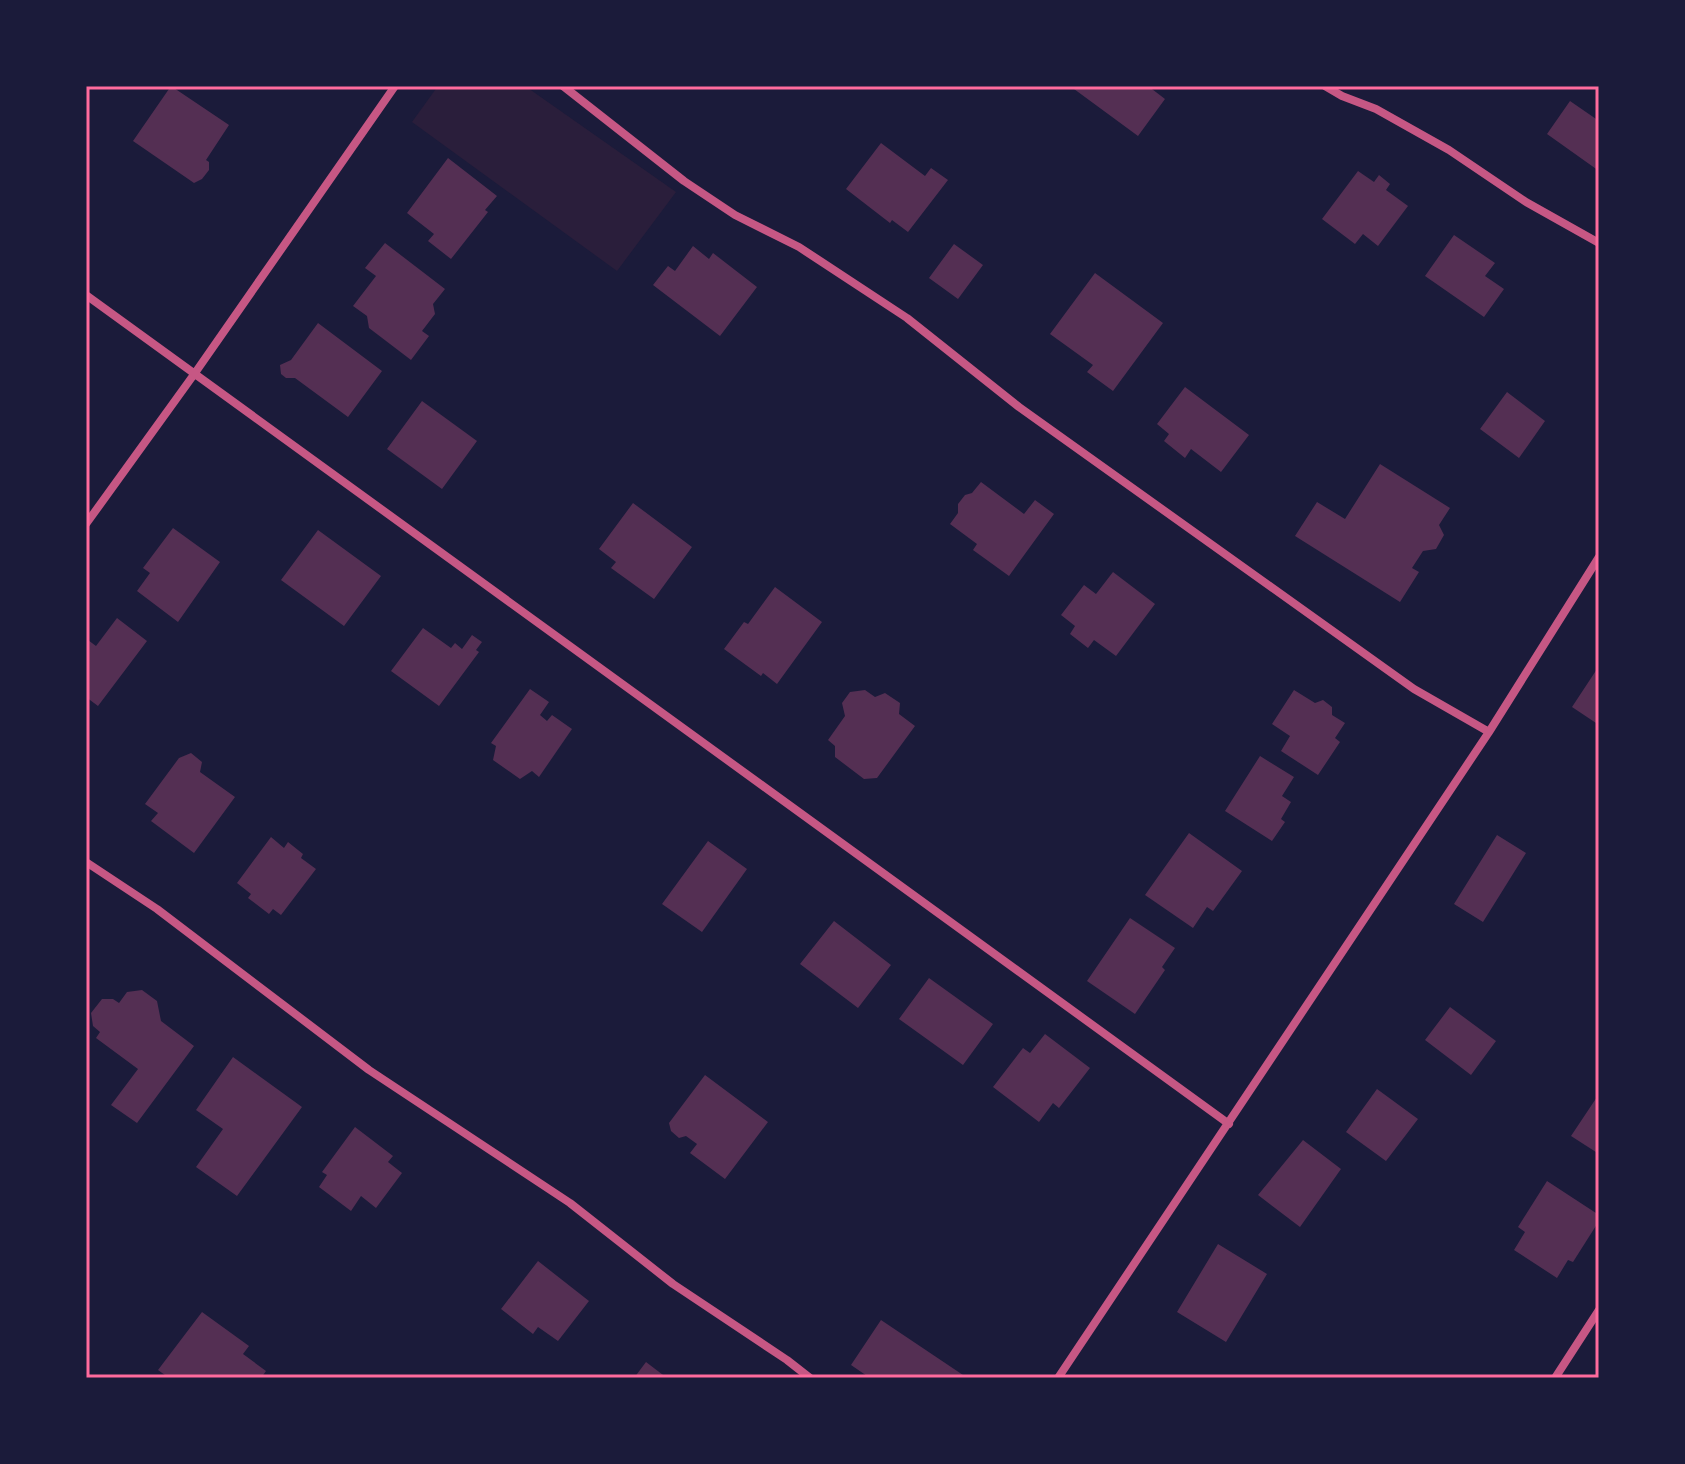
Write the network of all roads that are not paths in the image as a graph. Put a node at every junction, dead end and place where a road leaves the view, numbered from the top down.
1 (395, 86) edge
2 (563, 86) edge
3 (1325, 86) edge
4 (1599, 243) edge
5 (86, 295) edge
6 (195, 373) junction
7 (86, 524) edge
8 (1599, 557) edge
9 (1489, 732) junction
10 (86, 862) edge
11 (1229, 1124) junction
12 (1599, 1310) edge
13 (810, 1378) edge
14 (1058, 1378) edge
15 (1555, 1378) edge

1 - 6 street
2 - 9 street
3 - 4 street
5 - 6 street
6 - 7 street
6 - 11 street
8 - 9 street
9 - 11 street
10 - 13 street
11 - 14 street
12 - 15 street

